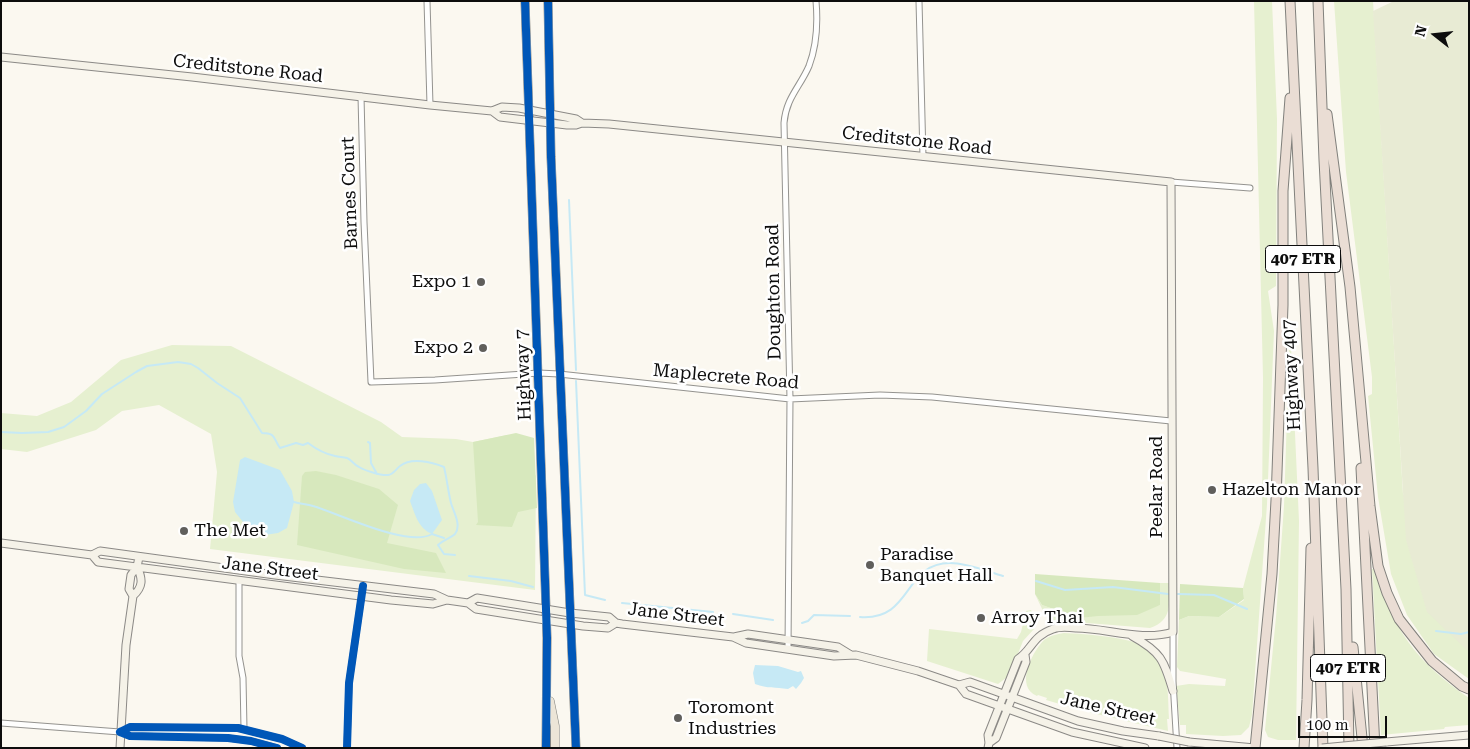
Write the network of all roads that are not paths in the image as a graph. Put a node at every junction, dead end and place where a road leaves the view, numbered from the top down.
1 (428, 1) edge
2 (526, 1) edge
3 (548, 1) edge
4 (816, 1) edge
5 (919, 1) edge
6 (1290, 1) edge
7 (1318, 1) edge
8 (1292, 50) junction
9 (1, 57) edge
10 (1321, 72) junction
11 (361, 96) junction
12 (430, 105) junction
13 (529, 109) junction
14 (492, 111) junction
15 (551, 119) junction
16 (529, 120) junction
17 (784, 143) junction
18 (923, 157) junction
19 (1170, 182) junction
20 (1250, 188) dead end
21 (367, 289) joint
22 (539, 374) junction
23 (559, 374) junction
24 (1359, 391) junction
25 (790, 399) junction
26 (1171, 421) junction
27 (1313, 468) junction
28 (1, 543) edge
29 (92, 555) junction
30 (139, 557) junction
31 (137, 567) junction
32 (239, 580) junction
33 (363, 586) junction
34 (1346, 589) junction
35 (361, 596) junction
36 (447, 600) junction
37 (468, 603) junction
38 (545, 610) junction
39 (570, 613) junction
40 (546, 621) junction
41 (616, 623) junction
42 (570, 624) junction
43 (1173, 632) junction
44 (1130, 635) junction
45 (733, 637) junction
46 (789, 640) junction
47 (788, 649) junction
48 (850, 654) junction
49 (1025, 655) junction
50 (547, 684) junction
51 (959, 685) junction
52 (1469, 689) edge
53 (1173, 691) junction
54 (1005, 694) junction
55 (1013, 697) junction
56 (999, 705) junction
57 (1008, 708) junction
58 (1, 723) edge
59 (244, 729) junction
60 (120, 732) junction
61 (1469, 735) edge
62 (988, 746) edge
63 (120, 748) edge
64 (277, 748) edge
65 (302, 748) edge
66 (347, 748) edge
67 (546, 748) edge
68 (555, 748) edge
69 (576, 748) edge
70 (1145, 748) edge
71 (1177, 748) edge
72 (1255, 748) edge
73 (1304, 748) edge
74 (1323, 748) edge
75 (1349, 748) edge
76 (1363, 748) edge
77 (1375, 748) edge

1 - 12 street
2 - 13 main road, Highway 7
3 - 15 main road, Highway 7
4 - 17 street, Doughton Road
5 - 18 street
6 - 8 highway, Highway 407 / 407 ETR
7 - 10 highway, 407 ETR
8 - 27 highway, Highway 407 / 407 ETR
8 - 72 highway
9 - 11 street, Creditstone Road
10 - 24 highway
10 - 34 highway, 407 ETR
11 - 12 street, Creditstone Road
11 - 21 street, Barnes Court
12 - 14 street, Creditstone Road
13 - 14 street, Creditstone Road
13 - 15 street, Creditstone Road
13 - 16 main road, Highway 7
14 - 16 street, Creditstone Road
15 - 16 street, Creditstone Road
15 - 17 street, Creditstone Road
15 - 23 main road, Highway 7
16 - 22 main road, Highway 7
17 - 18 street, Creditstone Road
17 - 25 street, Doughton Road
18 - 19 street, Creditstone Road
19 - 20 street, Creditstone Road
19 - 26 street, Peelar Road
21 - 22 street, Maplecrete Road
22 - 23 street, Maplecrete Road
22 - 38 main road, Highway 7
23 - 25 street, Maplecrete Road
23 - 39 main road, Highway 7
24 - 52 highway
24 - 77 highway
25 - 26 street, Maplecrete Road
25 - 46 street, Doughton Road
26 - 43 street, Peelar Road
27 - 73 highway
27 - 74 highway, Highway 407 / 407 ETR
28 - 29 street, Jane Street
29 - 30 street, Jane Street
29 - 31 street, Jane Street
30 - 31 street
30 - 33 street, Jane Street
31 - 32 street, Jane Street
31 - 60 street
32 - 35 street, Jane Street
32 - 59 street
33 - 35 street
33 - 36 street, Jane Street
34 - 75 highway, 407 ETR
34 - 76 highway
35 - 36 street, Jane Street
35 - 66 street
36 - 37 street, Jane Street
37 - 38 street, Jane Street
37 - 40 street, Jane Street
38 - 39 street, Jane Street
38 - 40 main road, Highway 7
39 - 41 street, Jane Street
39 - 42 main road, Highway 7
40 - 42 street, Jane Street
40 - 50 main road, Highway 7
41 - 42 street, Jane Street
41 - 45 street, Jane Street
42 - 69 main road, Highway 7
43 - 44 street
43 - 53 street
44 - 49 street
44 - 53 street
45 - 46 street, Jane Street
45 - 47 street, Jane Street
46 - 47 street, Doughton Road
46 - 48 street, Jane Street
47 - 48 street, Jane Street
48 - 51 street, Jane Street
49 - 54 street
49 - 55 street
50 - 67 main road, Highway 7
50 - 68 main road
51 - 54 street, Jane Street
51 - 56 street, Jane Street
53 - 71 street
54 - 55 street, Jane Street
54 - 56 street
55 - 57 street
55 - 72 street, Jane Street, bridge
56 - 57 street, Jane Street
56 - 62 street
57 - 62 street
57 - 70 street, Jane Street
58 - 60 street
59 - 60 street
59 - 65 street
60 - 63 street
60 - 64 street
61 - 74 street, bridge

